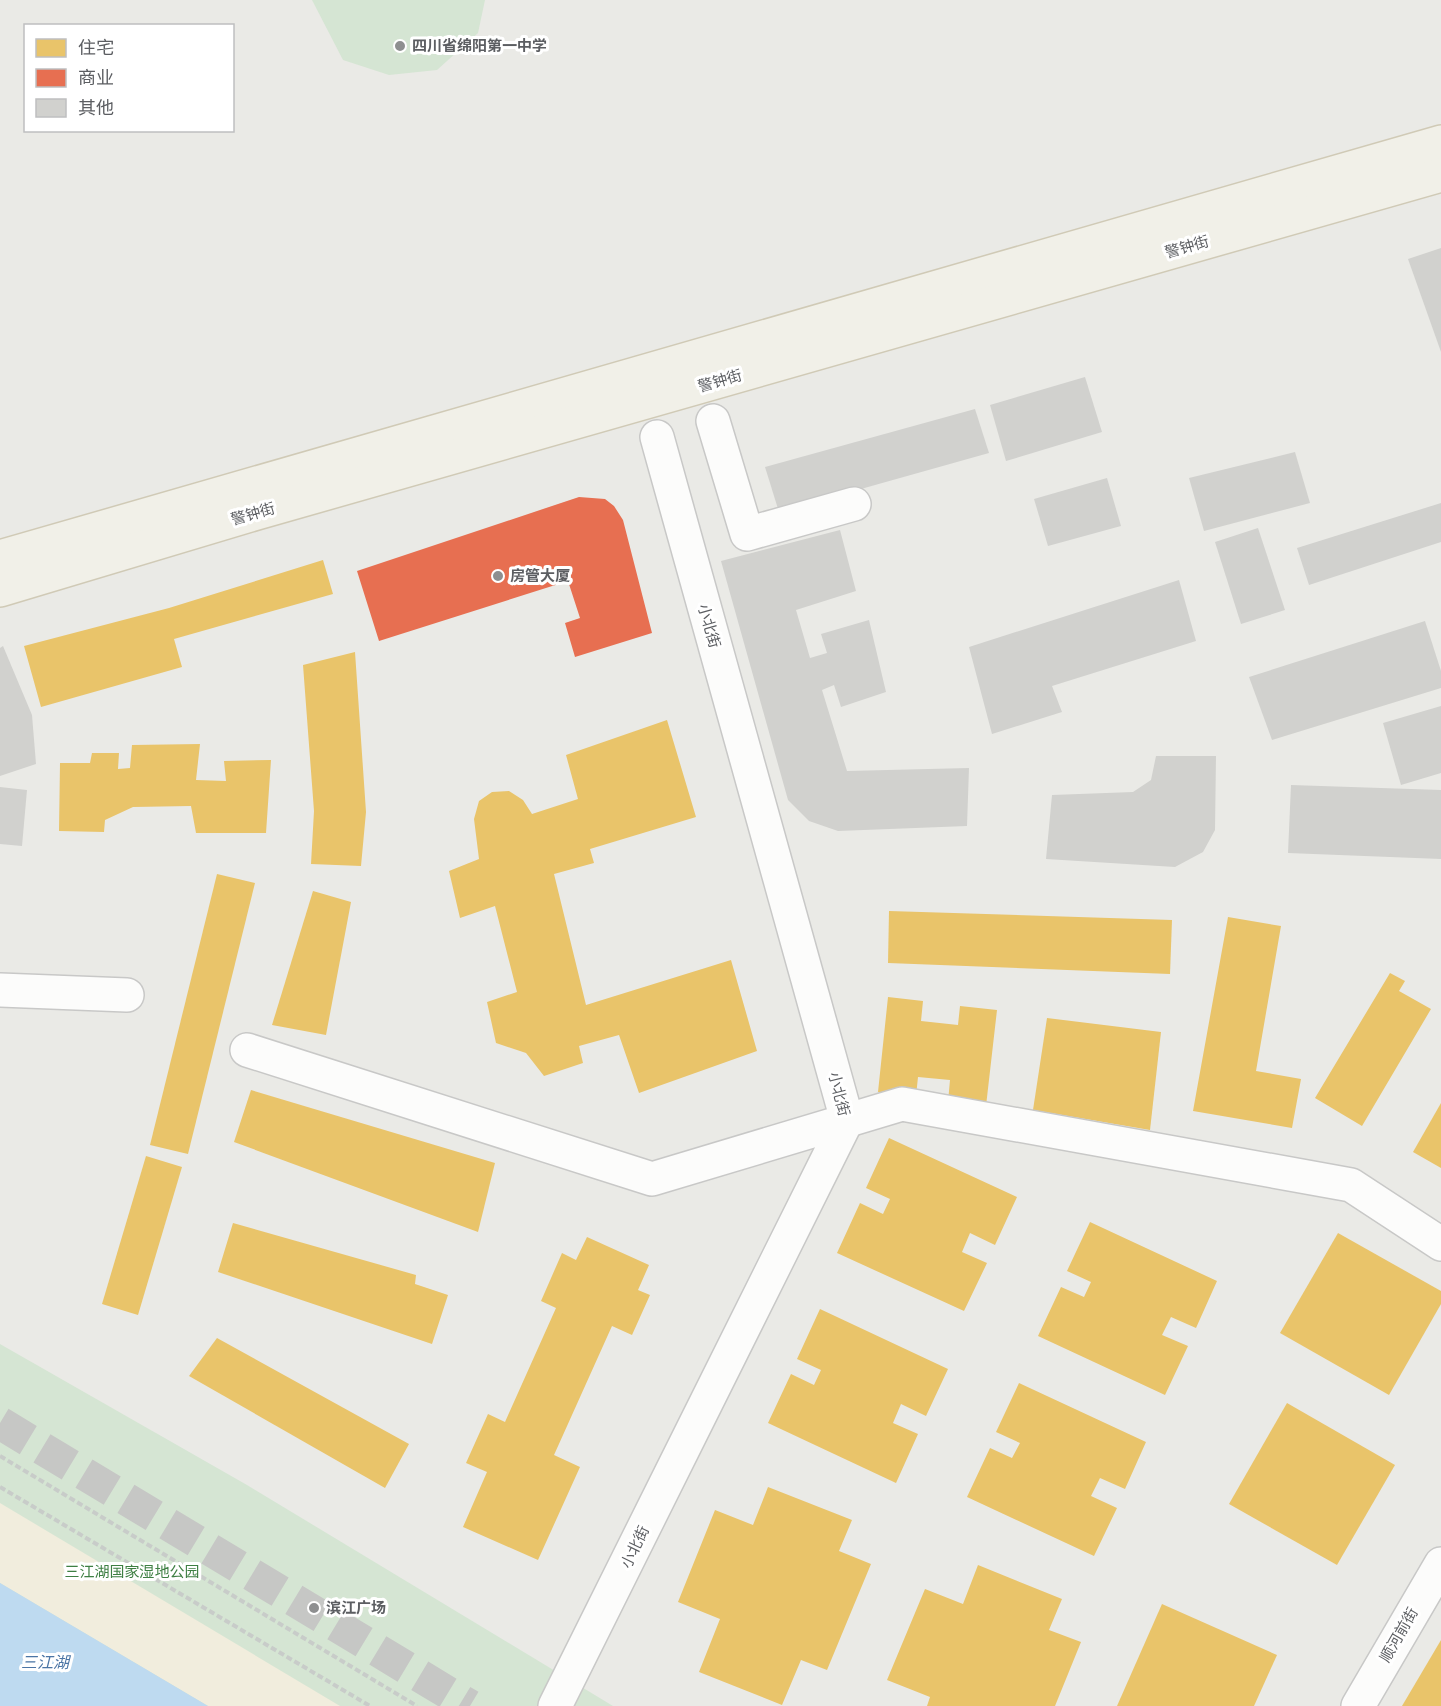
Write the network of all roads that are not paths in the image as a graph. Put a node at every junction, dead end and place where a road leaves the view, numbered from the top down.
1 (1441, 142) edge
2 (1441, 175) edge
3 (713, 421) dead end
4 (657, 437) dead end
5 (854, 504) dead end
6 (0, 557) edge
7 (0, 590) edge
8 (0, 990) edge
9 (127, 995) dead end
10 (247, 1050) dead end
11 (847, 1120) junction
12 (1441, 1244) edge
13 (1441, 1564) edge
14 (555, 1706) edge
15 (1358, 1706) edge

1 - 6 main road, 警钟街
2 - 7 main road, 警钟街
3 - 5 street
4 - 11 street, 小北街
8 - 9 street
10 - 11 street
11 - 12 street
11 - 14 street, 小北街
13 - 15 street, 顺河前街

